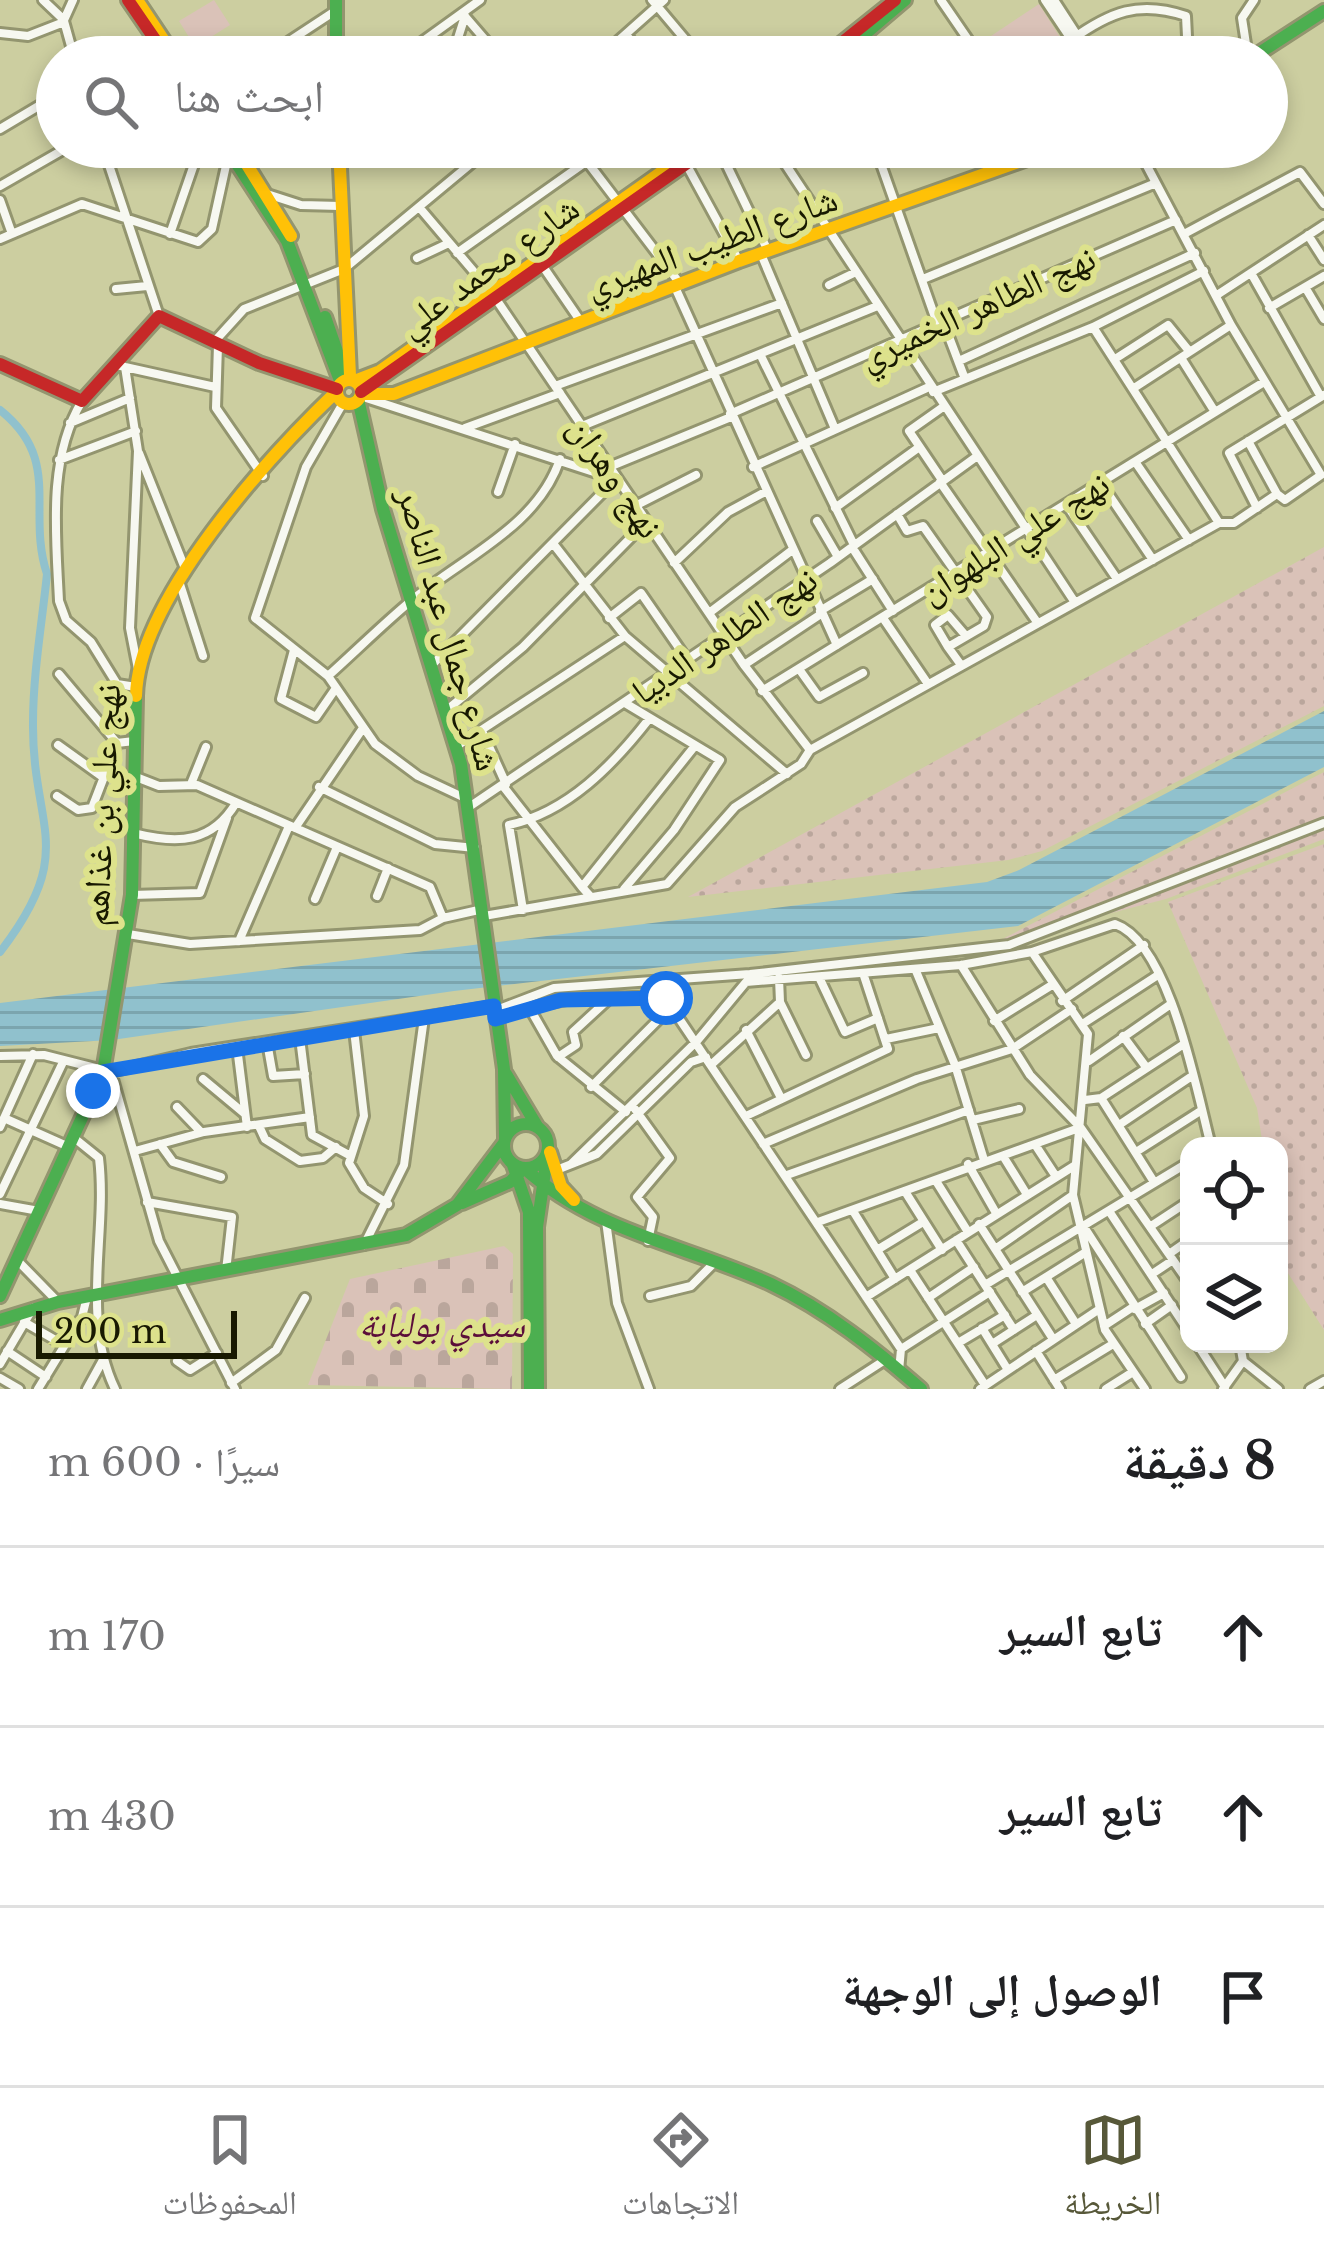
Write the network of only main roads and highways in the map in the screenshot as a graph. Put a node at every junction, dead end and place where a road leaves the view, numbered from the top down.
1 (132, 0) edge
2 (895, 0) edge
3 (905, 0) edge
4 (335, 6) edge
5 (1323, 16) edge
6 (153, 36) edge
7 (157, 36) edge
8 (336, 36) edge
9 (858, 36) edge
10 (862, 36) edge
11 (1288, 36) edge
12 (247, 168) edge
13 (249, 168) edge
14 (339, 168) edge
15 (672, 168) edge
16 (997, 168) edge
17 (621, 203) junction
18 (310, 284) junction
19 (494, 296) junction
20 (0, 364) edge
21 (349, 392) junction
22 (504, 1069) junction
23 (537, 1126) junction
24 (504, 1141) junction
25 (548, 1147) junction
26 (518, 1170) junction
27 (541, 1184) junction
28 (457, 1205) junction
29 (582, 1208) junction
30 (1, 1293) edge
31 (26, 1314) junction
32 (0, 1319) edge
33 (534, 1389) edge
34 (921, 1389) edge

1 - 6 main road
1 - 7 main road
2 - 9 main road
3 - 10 main road
4 - 8 main road
5 - 11 main road
12 - 18 main road
13 - 18 main road
14 - 21 main road
15 - 17 main road, شارع محمد علي
16 - 21 main road, شارع الطيب المهيري
17 - 19 main road, شارع محمد علي
17 - 19 main road, شارع محمد علي
18 - 21 main road, شارع جمال عبد الناصر
19 - 21 main road, شارع محمد علي
20 - 21 main road
21 - 22 main road, شارع جمال عبد الناصر
21 - 30 main road, نهج علي بن غذاهم
22 - 23 main road
22 - 24 main road
23 - 24 main road
23 - 25 main road
24 - 26 main road
24 - 28 main road
25 - 26 main road
25 - 27 main road
25 - 29 main road
26 - 27 main road
26 - 28 main road
26 - 33 main road
27 - 29 main road
27 - 33 main road
28 - 31 main road
29 - 34 main road
30 - 31 main road
31 - 32 main road

